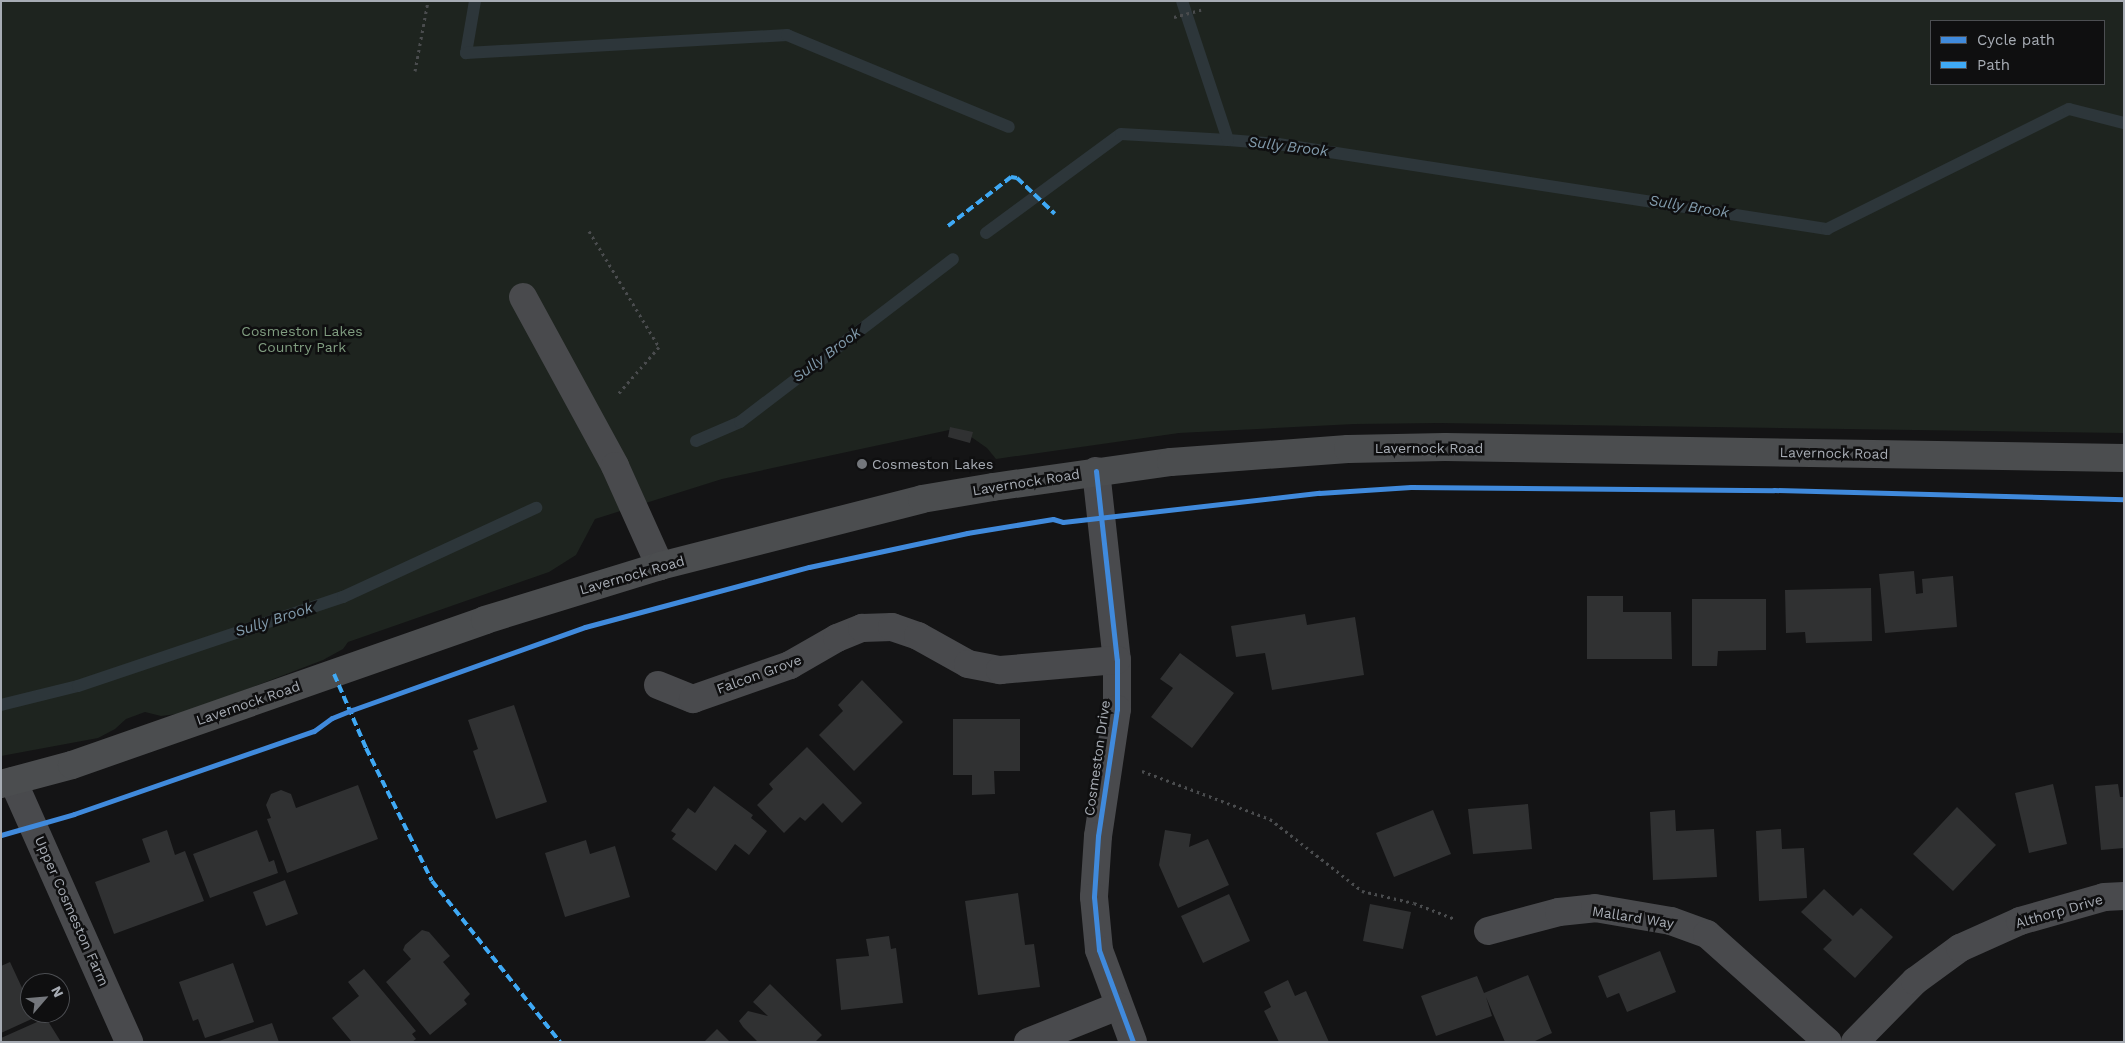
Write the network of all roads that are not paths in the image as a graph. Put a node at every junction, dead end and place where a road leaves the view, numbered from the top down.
1 (523, 297) dead end
2 (2124, 458) edge
3 (1096, 471) junction
4 (660, 566) junction
5 (1118, 660) junction
6 (658, 686) dead end
7 (7, 783) edge
8 (2124, 896) edge
9 (1488, 931) road end
10 (1118, 1006) junction
11 (129, 1042) edge
12 (1028, 1042) edge
13 (1134, 1042) edge
14 (1828, 1042) edge
15 (1855, 1042) edge

1 - 4 street
2 - 3 main road, Lavernock Road
3 - 4 main road, Lavernock Road
3 - 5 street, Cosmeston Drive
4 - 7 main road, Lavernock Road
5 - 6 street, Falcon Grove
5 - 10 street, Cosmeston Drive
7 - 11 street, Upper Cosmeston Farm
8 - 15 street, Althorp Drive
9 - 14 street, Mallard Way
10 - 12 street
10 - 13 street, Cosmeston Drive

